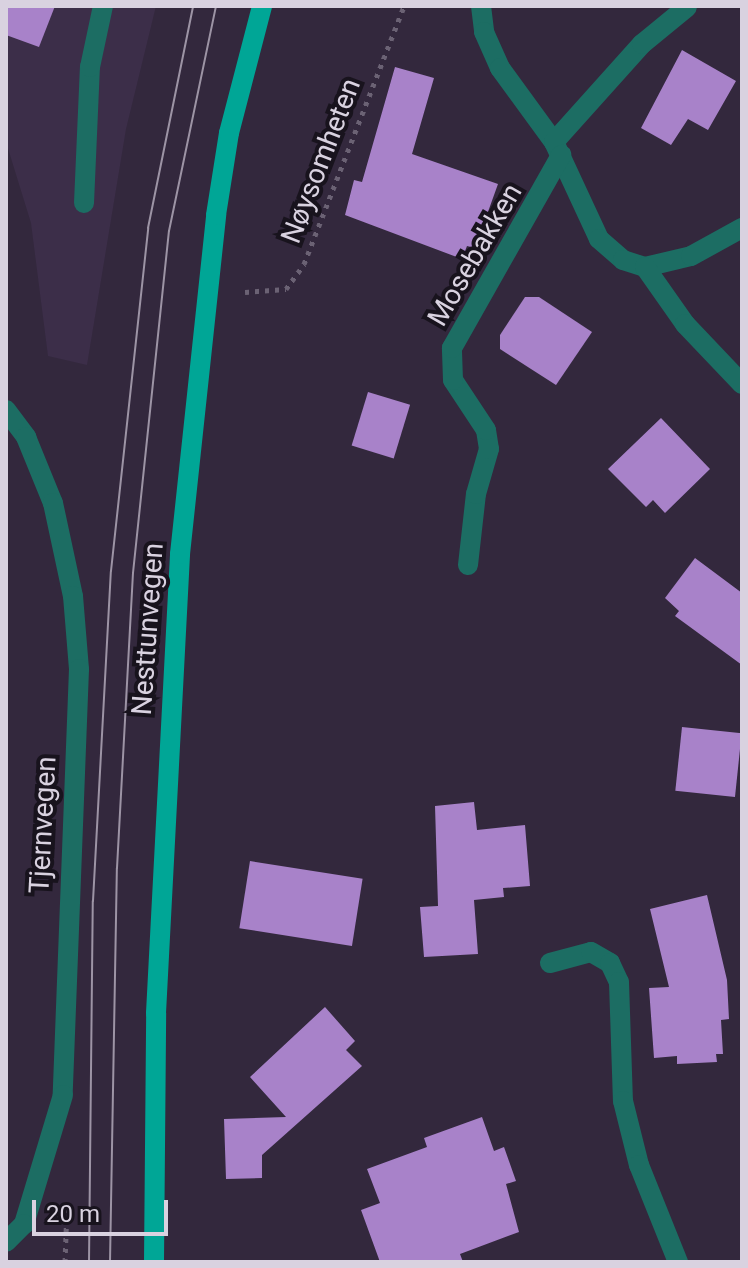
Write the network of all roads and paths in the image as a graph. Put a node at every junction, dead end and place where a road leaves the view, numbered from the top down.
1 (103, 6) edge
2 (262, 6) edge
3 (404, 6) edge
4 (481, 6) edge
5 (687, 7) edge
6 (558, 149) junction
7 (84, 203) dead end
8 (742, 228) edge
9 (645, 267) junction
10 (245, 292) dead end
11 (742, 384) edge
12 (6, 410) edge
13 (468, 565) dead end
14 (550, 963) dead end
15 (6, 1242) edge
16 (154, 1262) edge
17 (678, 1262) edge

1 - 7 street
2 - 16 main road, Nesttunvegen
3 - 10 path, Nøysomheten
4 - 6 street
5 - 6 street, Mosebakken
6 - 9 street
6 - 13 street, Mosebakken
8 - 9 street
9 - 11 street
12 - 15 street, Tjernvegen
14 - 17 street

